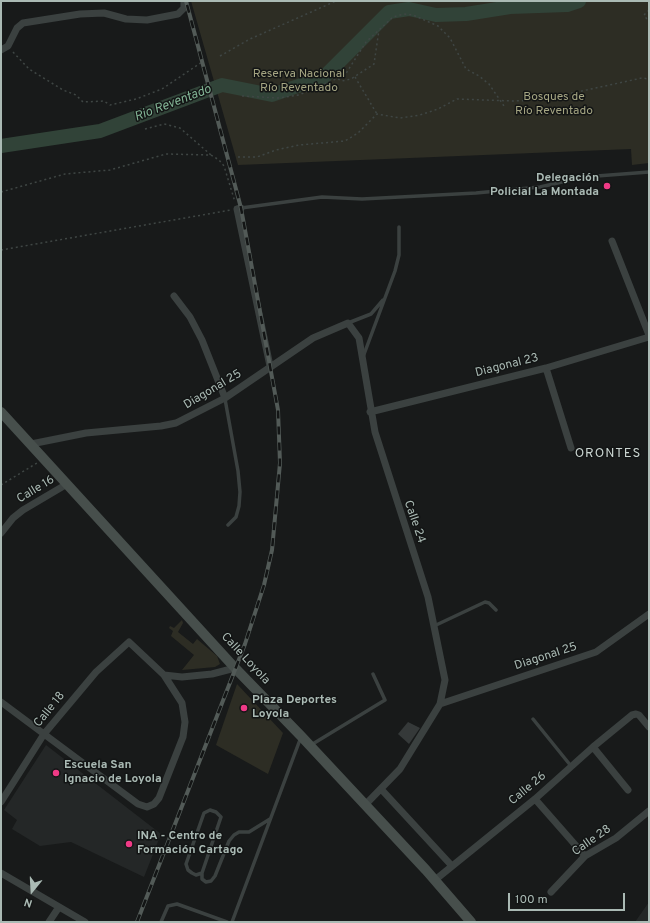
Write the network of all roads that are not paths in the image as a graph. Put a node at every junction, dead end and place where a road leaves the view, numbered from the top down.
1 (184, 1) edge
2 (1, 50) edge
3 (649, 172) edge
4 (239, 208) joint
5 (399, 227) dead end
6 (612, 240) dead end
7 (174, 296) dead end
8 (385, 298) junction
9 (348, 323) junction
10 (649, 336) edge
11 (363, 358) junction
12 (270, 366) junction
13 (546, 368) junction
14 (225, 398) junction
15 (1, 412) edge
16 (370, 412) junction
17 (31, 444) junction
18 (571, 448) dead end
19 (67, 484) junction
20 (228, 525) dead end
21 (1, 533) edge
22 (496, 610) dead end
23 (649, 614) edge
24 (434, 626) junction
25 (235, 668) junction
26 (373, 674) dead end
27 (164, 675) junction
28 (1, 702) edge
29 (440, 704) junction
30 (533, 719) dead end
31 (649, 727) edge
32 (44, 734) junction
33 (301, 736) junction
34 (310, 746) junction
35 (593, 747) junction
36 (571, 766) junction
37 (381, 788) junction
38 (628, 790) dead end
39 (535, 799) junction
40 (1, 802) edge
41 (365, 805) junction
42 (649, 810) edge
43 (270, 819) junction
44 (584, 856) junction
45 (452, 866) junction
46 (202, 873) junction
47 (1, 874) edge
48 (435, 880) junction
49 (551, 892) dead end
50 (59, 907) junction
51 (50, 922) edge
52 (85, 922) edge
53 (161, 922) edge
54 (228, 922) edge
55 (232, 922) edge
56 (470, 922) edge

1 - 2 street
3 - 4 lane
4 - 12 street
5 - 8 lane, Calle 24
6 - 10 street
7 - 14 street
8 - 9 lane, Diagonal 25
8 - 11 lane, Calle 24
9 - 11 street
9 - 12 street, Diagonal 25
10 - 13 street, Diagonal 23
11 - 16 street, Calle 24
12 - 14 street, Diagonal 25
13 - 16 street, Diagonal 23
13 - 18 street
14 - 17 street, Diagonal 25
14 - 20 lane
15 - 17 main road, Calle Loyola
16 - 24 street, Calle 24
17 - 19 main road, Calle Loyola
19 - 21 street, Calle 16
19 - 25 main road, Calle Loyola
22 - 24 lane
23 - 29 street, Diagonal 25
24 - 29 street, Calle 24
25 - 27 street
25 - 33 main road, Calle Loyola
26 - 34 lane
27 - 32 street, Calle 18
27 - 32 street
28 - 32 street
29 - 37 street, Calle 24
30 - 36 lane
31 - 35 street, Calle 26
32 - 40 street, Calle 18
33 - 34 main road, Calle Loyola
33 - 43 lane
34 - 41 main road, Calle Loyola
35 - 36 street, Calle 26
35 - 38 street
36 - 39 street, Calle 26
37 - 41 street, Calle 24
37 - 45 street
39 - 44 street
39 - 45 street, Calle 26
41 - 48 main road, Calle Loyola
42 - 44 street, Calle 28
43 - 46 lane
43 - 55 lane
44 - 49 street, Calle 28
45 - 48 street, Calle 26
46 - 46 lane
47 - 50 street
48 - 56 main road, Calle Loyola
50 - 51 street
50 - 52 street
53 - 54 lane

